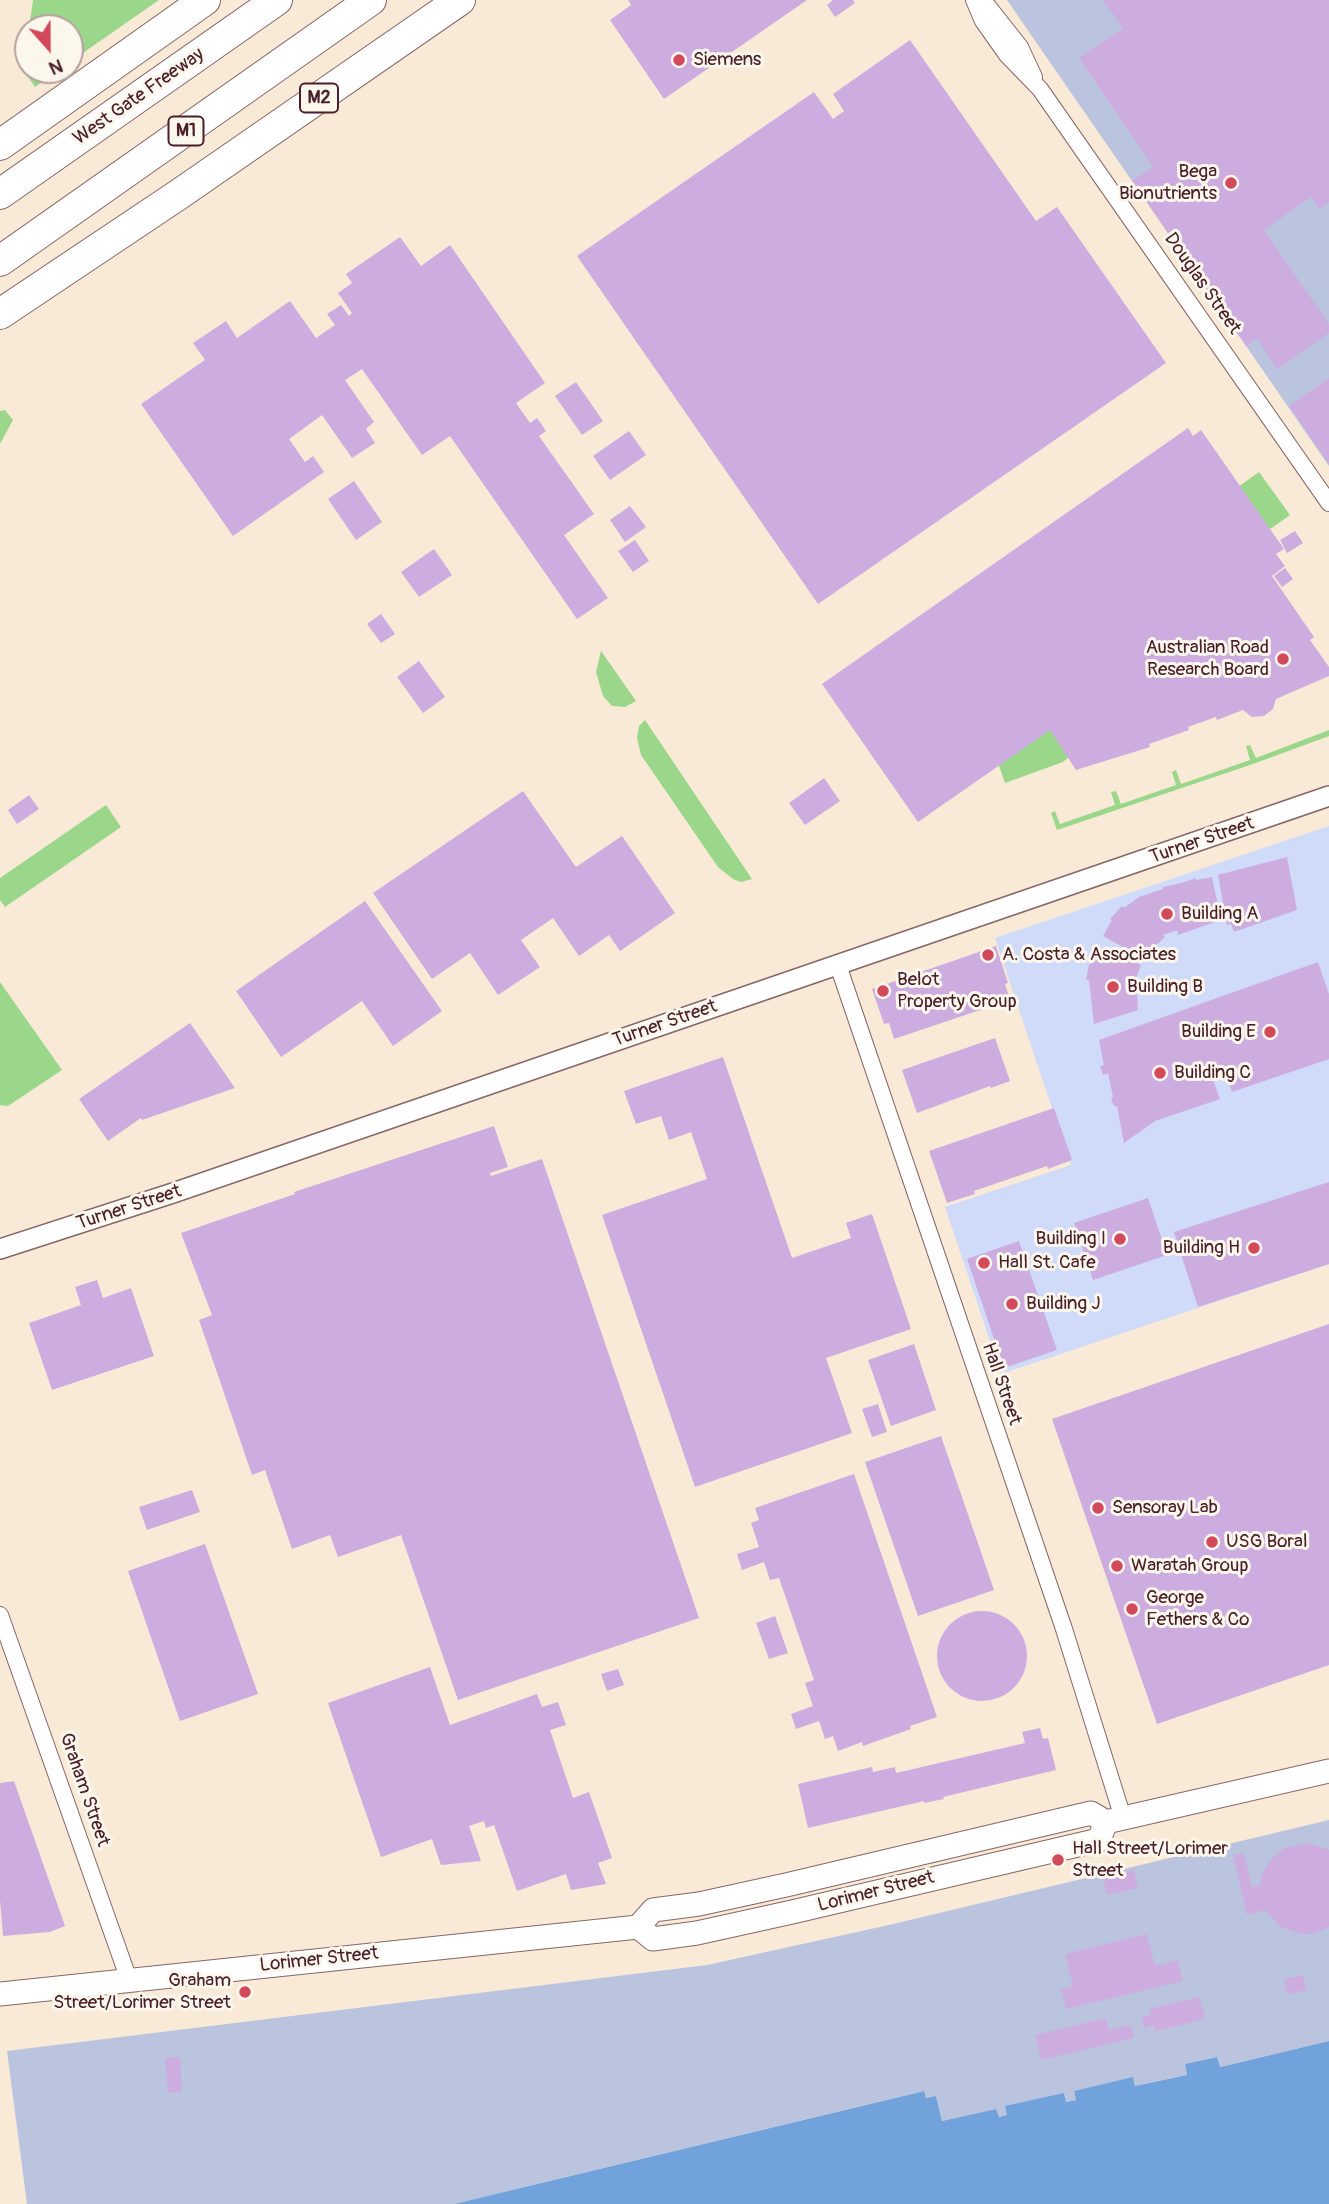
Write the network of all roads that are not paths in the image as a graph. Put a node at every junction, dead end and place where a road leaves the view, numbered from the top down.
1 (205, 0) edge
2 (277, 0) edge
3 (371, 0) edge
4 (460, 0) edge
5 (974, 0) edge
6 (984, 0) edge
7 (1040, 89) junction
8 (0, 145) edge
9 (0, 194) edge
10 (0, 261) edge
11 (0, 314) edge
12 (1329, 503) edge
13 (1329, 796) edge
14 (838, 965) junction
15 (0, 1249) edge
16 (0, 1615) edge
17 (1329, 1771) edge
18 (1114, 1820) junction
19 (129, 1980) junction
20 (0, 1994) edge

1 - 8 highway
2 - 9 highway, West Gate Freeway
3 - 10 highway, M1
4 - 11 highway, M2
5 - 7 street, Douglas Street
6 - 7 street, Douglas Street
7 - 12 street, Douglas Street
13 - 14 street, Turner Street
14 - 15 street, Turner Street
14 - 18 street, Hall Street
16 - 19 street, Graham Street
17 - 18 main road
18 - 19 main road, Lorimer Street
19 - 20 main road, Lorimer Street

